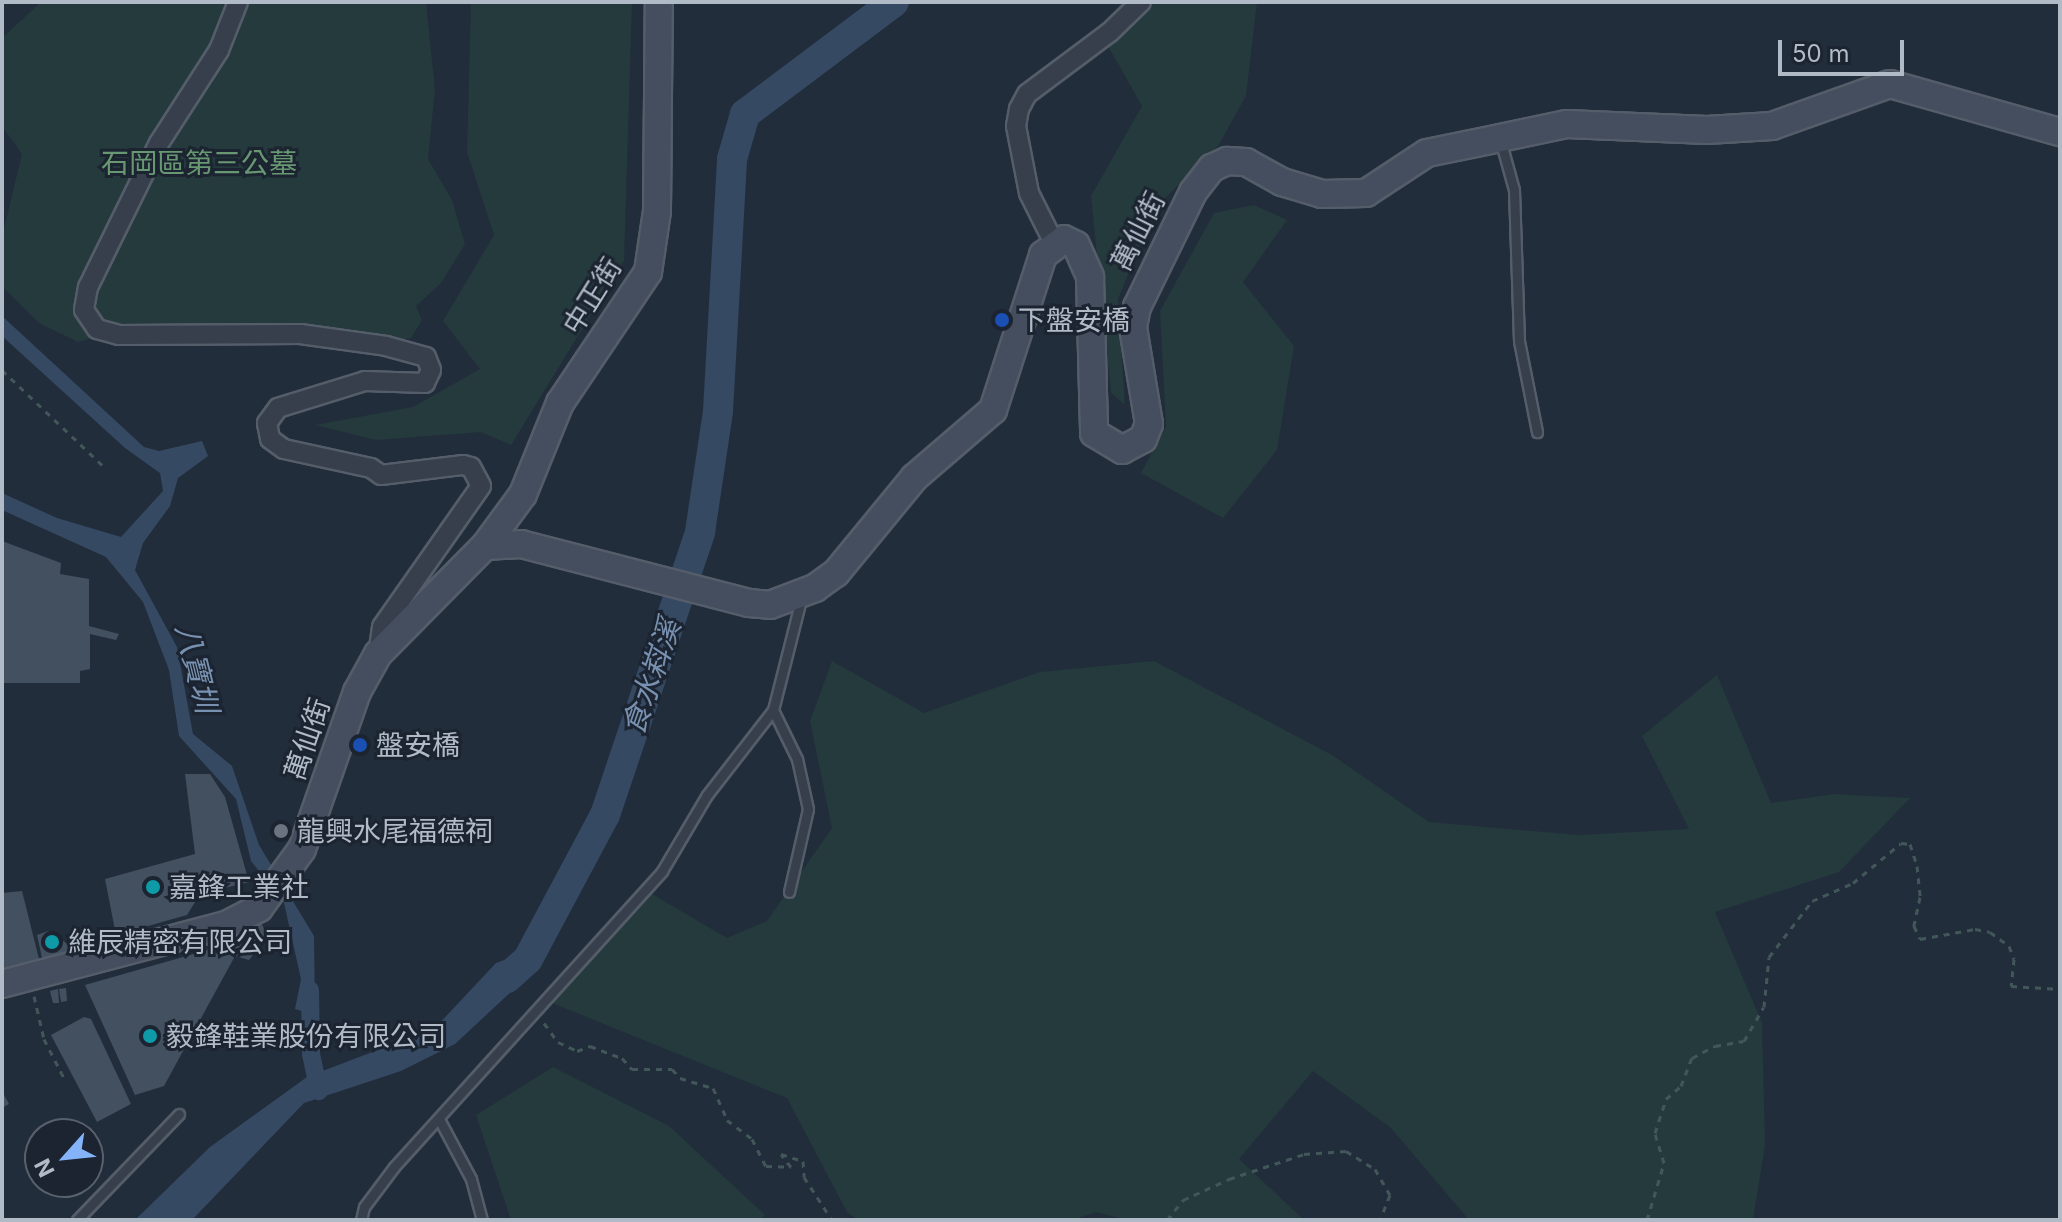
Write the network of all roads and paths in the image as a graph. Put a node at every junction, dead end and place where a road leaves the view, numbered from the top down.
1 (238, 2) edge
2 (659, 2) edge
3 (1141, 2) edge
4 (2060, 132) edge
5 (1500, 138) junction
6 (1054, 243) junction
7 (2, 370) edge
8 (1537, 432) dead end
9 (103, 466) dead end
10 (485, 546) junction
11 (802, 594) junction
12 (378, 654) junction
13 (773, 710) junction
14 (789, 892) dead end
15 (33, 976) junction
16 (2, 984) edge
17 (2060, 989) edge
18 (543, 1003) junction
19 (64, 1078) dead end
20 (179, 1114) dead end
21 (439, 1119) junction
22 (77, 1220) edge
23 (361, 1220) edge
24 (482, 1220) edge
25 (832, 1220) edge
26 (1133, 1220) edge
27 (1154, 1220) edge
28 (1167, 1220) edge
29 (1380, 1220) edge
30 (1647, 1220) edge

1 - 12 street
2 - 10 street, 中正街
3 - 6 street
4 - 5 street, 萬仙街
5 - 6 street, 萬仙街
5 - 8 lane
6 - 11 street
7 - 9 path
10 - 11 street
10 - 12 street, 萬仙街
11 - 13 lane
12 - 15 street, 萬仙街
13 - 14 lane
13 - 18 lane
15 - 16 street, 萬仙街
15 - 19 path
17 - 30 path
18 - 21 lane
18 - 25 path
20 - 22 lane
21 - 23 lane
21 - 24 lane
26 - 27 path
28 - 29 path

